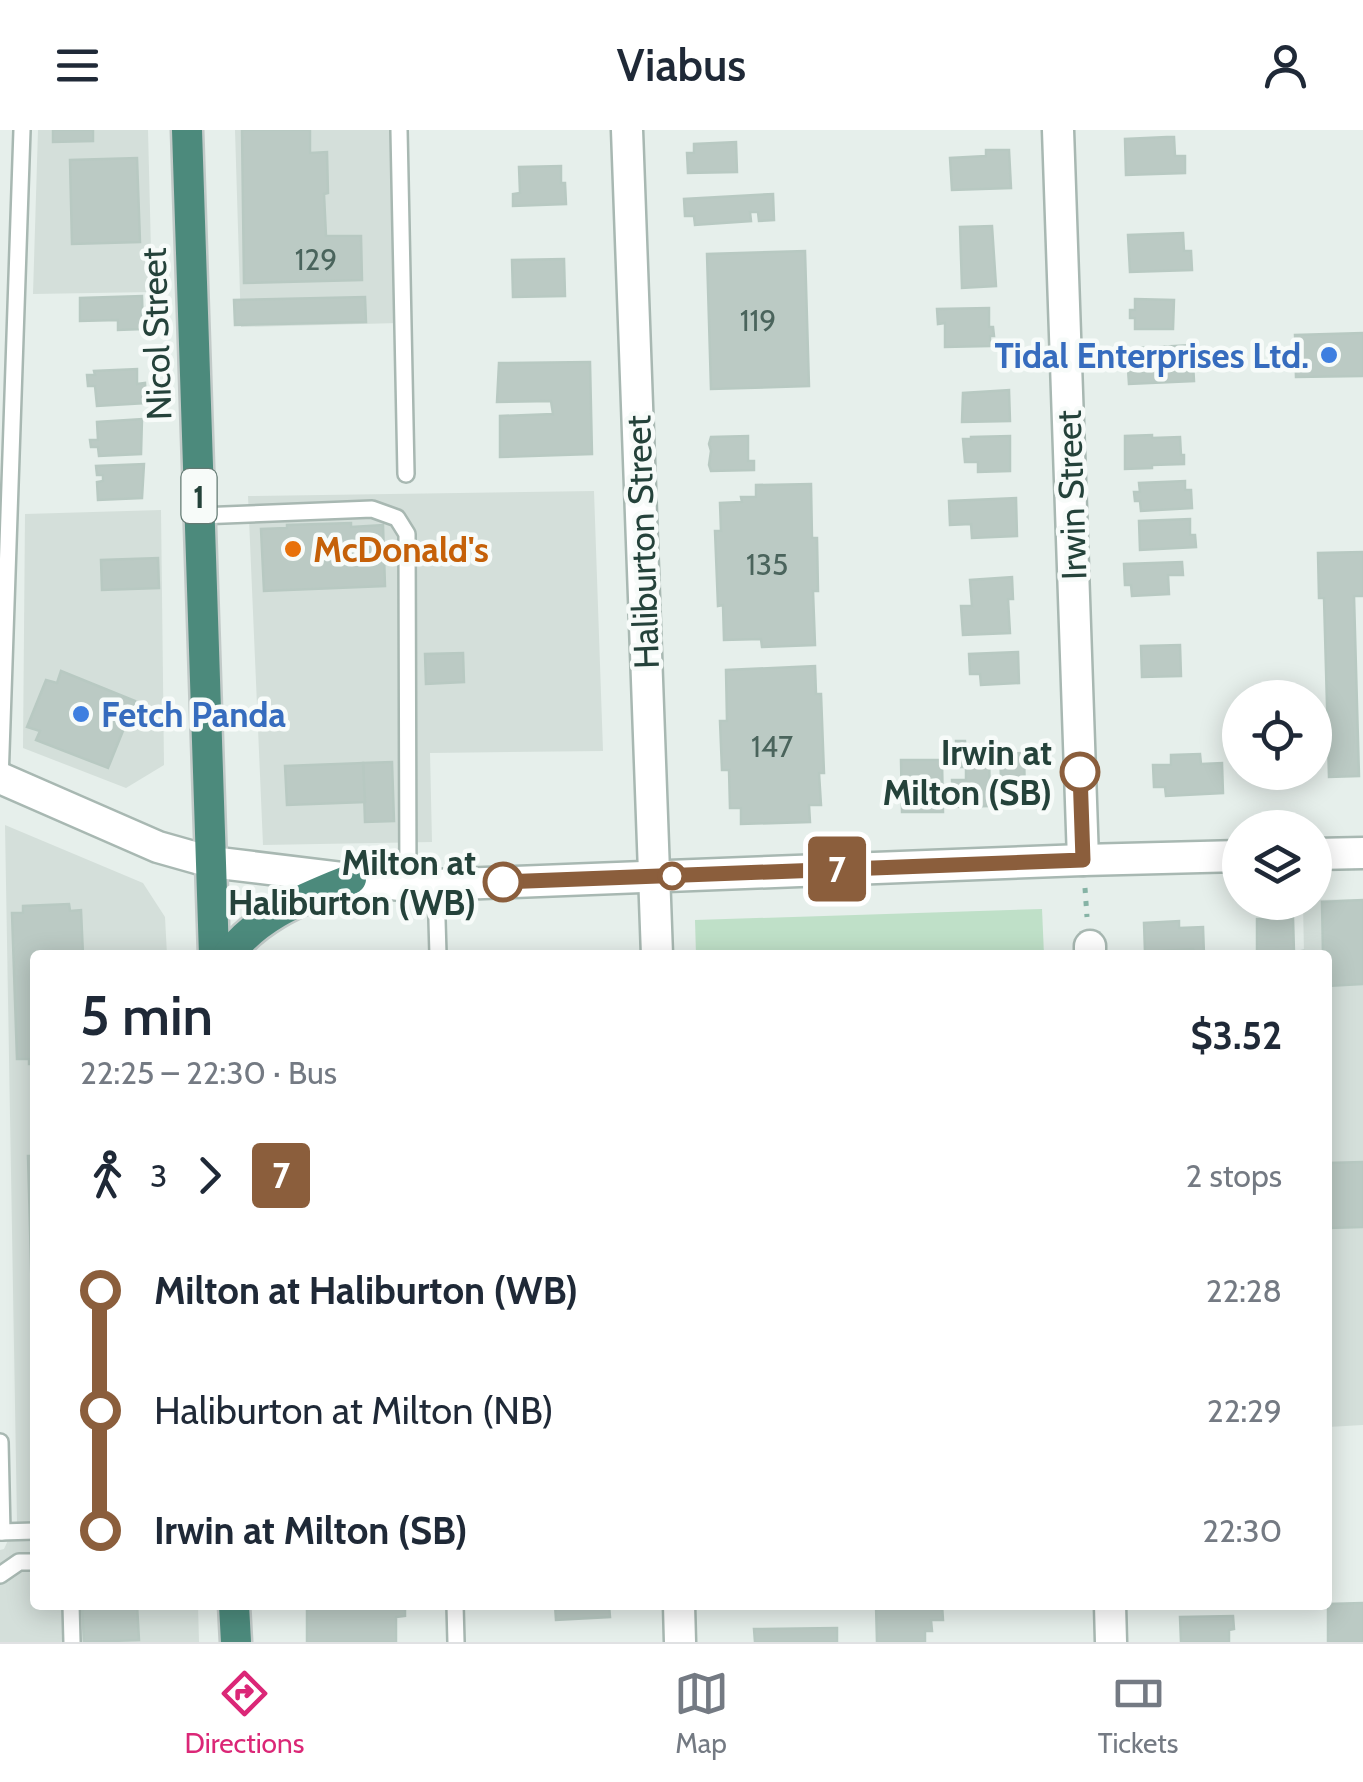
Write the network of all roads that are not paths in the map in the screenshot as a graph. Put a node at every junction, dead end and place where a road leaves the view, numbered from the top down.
1 (22, 130) edge
2 (187, 130) edge
3 (399, 130) edge
4 (627, 130) edge
5 (1058, 130) edge
6 (406, 474) dead end
7 (200, 516) junction
8 (0, 780) edge
9 (1363, 853) edge
10 (1332, 854) edge
11 (1222, 856) edge
12 (1083, 860) junction
13 (211, 862) junction
14 (655, 876) junction
15 (351, 879) junction
16 (422, 886) junction
17 (214, 950) edge
18 (232, 950) edge
19 (437, 950) edge
20 (657, 950) edge
21 (0, 1442) edge
22 (30, 1531) edge
23 (1, 1532) edge
24 (30, 1562) edge
25 (0, 1575) edge
26 (71, 1610) edge
27 (234, 1610) edge
28 (454, 1610) edge
29 (679, 1610) edge
30 (1110, 1610) edge
31 (72, 1642) edge
32 (236, 1642) edge
33 (456, 1642) edge
34 (680, 1642) edge
35 (1111, 1642) edge

1 - 8 lane
2 - 7 highway, Nicol Street / 1
3 - 6 lane
4 - 14 street, Haliburton Street
5 - 12 street, Irwin Street
7 - 13 highway, Nicol Street / 1
7 - 16 lane
8 - 13 street
9 - 10 street
11 - 12 street
12 - 14 street
13 - 15 street
13 - 17 highway, Nicol Street / 1
14 - 16 street
14 - 20 street, Haliburton Street
15 - 16 street
15 - 18 highway
16 - 19 lane
21 - 23 lane
22 - 23 lane
24 - 25 lane
26 - 31 lane
27 - 32 highway
28 - 33 lane
29 - 34 street
30 - 35 street

